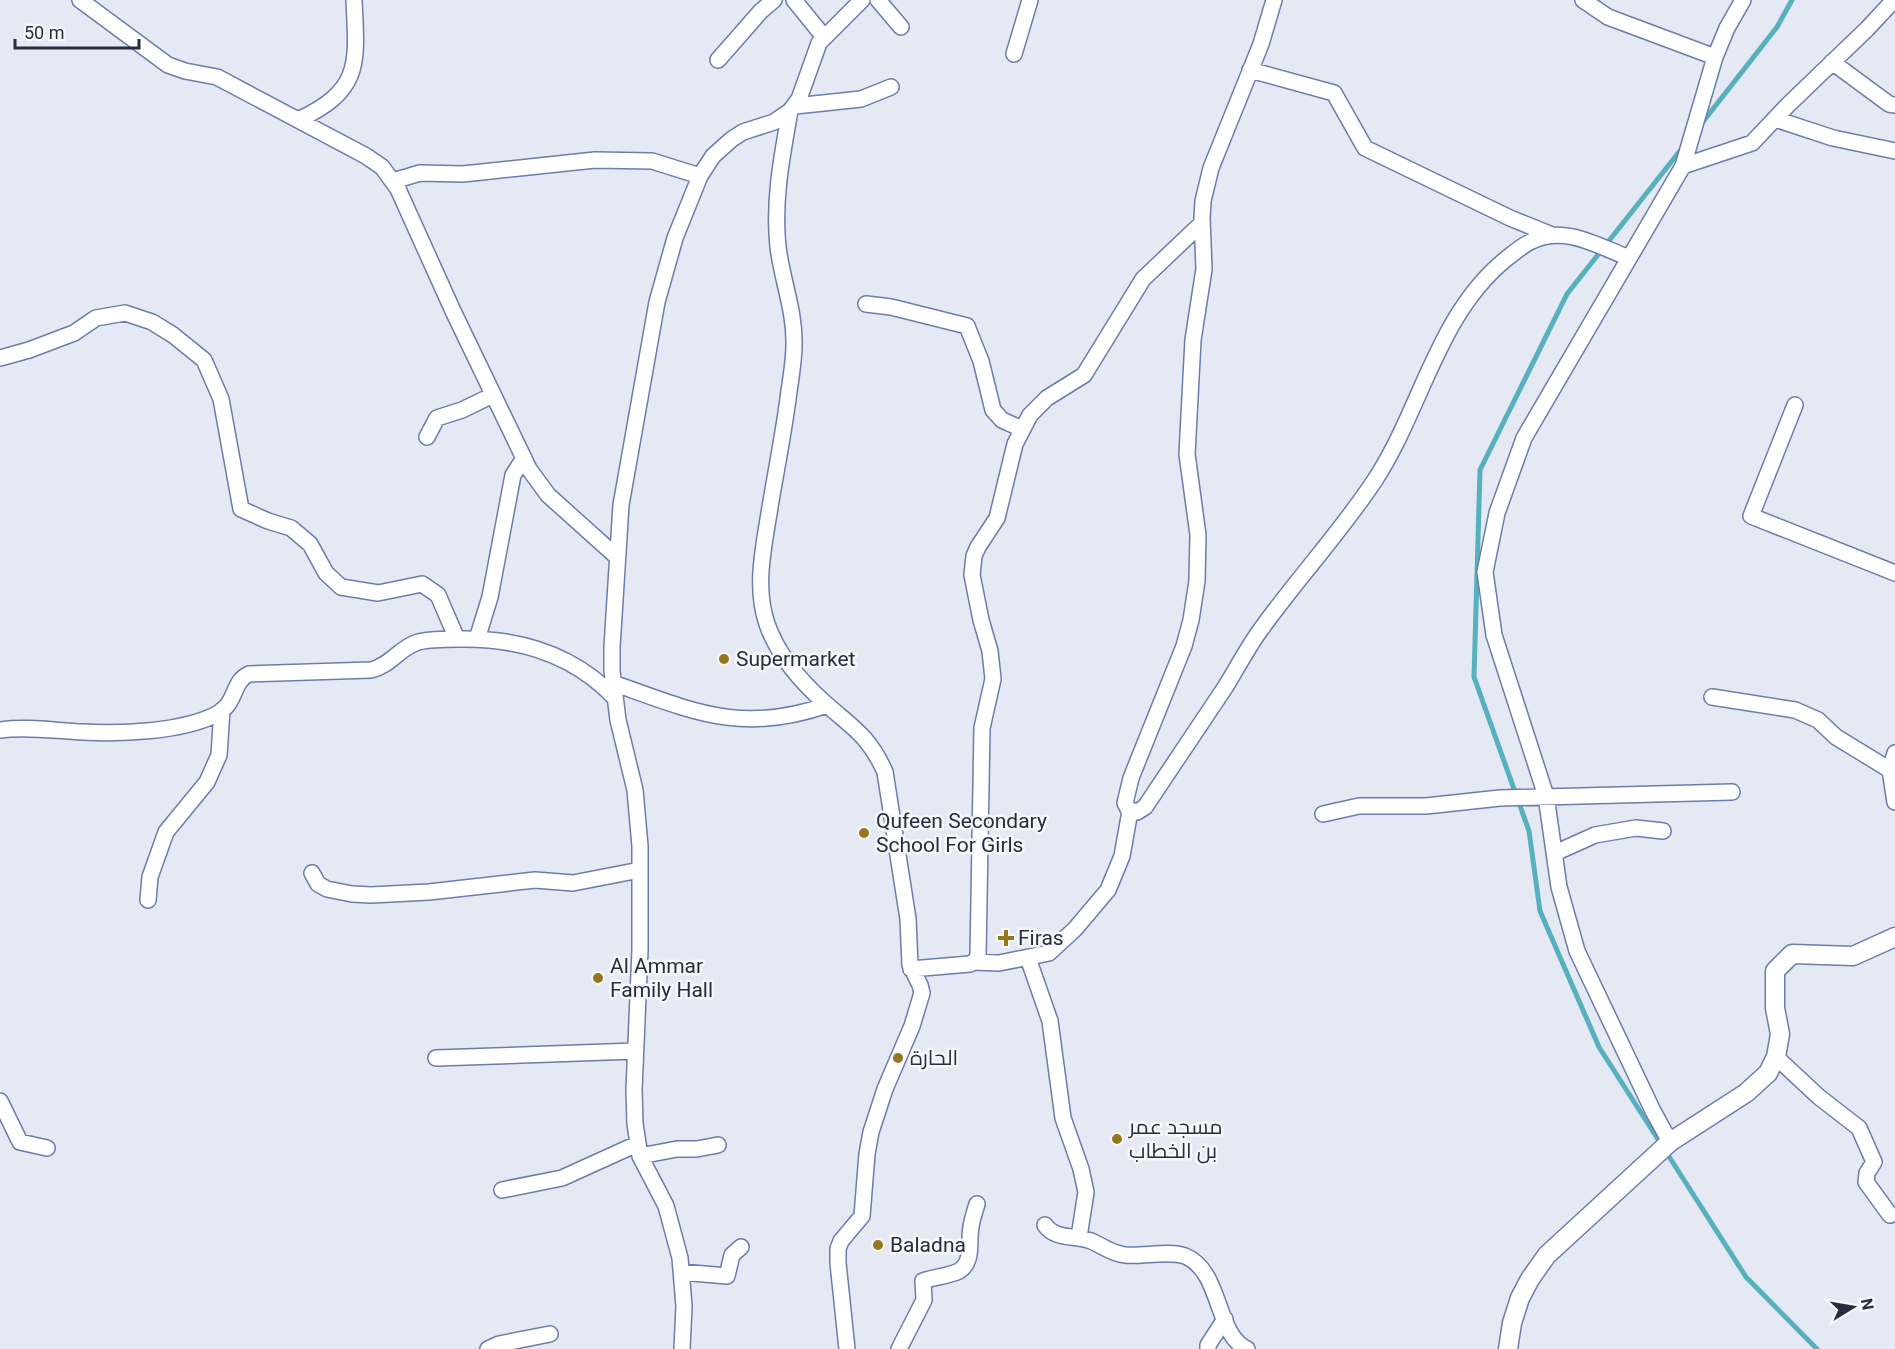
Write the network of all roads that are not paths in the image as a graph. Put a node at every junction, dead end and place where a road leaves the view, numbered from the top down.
1 (80, 0) edge
2 (354, 0) edge
3 (774, 0) edge
4 (794, 0) edge
5 (862, 0) edge
6 (878, 0) edge
7 (1030, 0) edge
8 (1274, 0) edge
9 (1583, 0) edge
10 (1743, 0) edge
11 (1894, 0) edge
12 (901, 27) dead end
13 (824, 37) junction
14 (1014, 54) dead end
15 (1715, 57) junction
16 (718, 60) dead end
17 (1832, 62) junction
18 (1250, 70) junction
19 (891, 87) dead end
20 (1895, 105) edge
21 (792, 109) junction
22 (1775, 119) junction
23 (298, 120) junction
24 (1895, 151) edge
25 (1683, 166) junction
26 (700, 176) junction
27 (393, 181) junction
28 (1202, 223) junction
29 (1552, 235) junction
30 (1628, 257) junction
31 (866, 304) dead end
32 (0, 358) edge
33 (493, 395) junction
34 (1795, 405) dead end
35 (1022, 429) junction
36 (427, 438) dead end
37 (524, 458) junction
38 (617, 557) junction
39 (1895, 573) edge
40 (458, 639) junction
41 (477, 639) junction
42 (613, 683) junction
43 (1712, 697) dead end
44 (615, 699) junction
45 (827, 705) junction
46 (222, 710) junction
47 (0, 730) edge
48 (1895, 753) edge
49 (1893, 769) edge
50 (1732, 792) dead end
51 (1546, 796) junction
52 (1895, 802) edge
53 (1130, 811) junction
54 (1323, 814) dead end
55 (1663, 831) dead end
56 (1555, 853) junction
57 (640, 870) junction
58 (312, 873) dead end
59 (148, 900) dead end
60 (1895, 937) edge
61 (1028, 958) junction
62 (974, 962) junction
63 (911, 969) junction
64 (635, 1051) junction
65 (1776, 1057) junction
66 (436, 1058) dead end
67 (0, 1101) edge
68 (1670, 1143) junction
69 (718, 1145) dead end
70 (48, 1148) dead end
71 (639, 1150) junction
72 (502, 1190) dead end
73 (977, 1204) dead end
74 (1890, 1215) dead end
75 (1045, 1225) dead end
76 (1079, 1237) junction
77 (741, 1247) dead end
78 (681, 1272) junction
79 (1225, 1319) junction
80 (550, 1334) dead end
81 (488, 1349) edge
82 (682, 1349) edge
83 (847, 1349) edge
84 (899, 1349) edge
85 (1208, 1349) edge
86 (1248, 1349) edge
87 (1508, 1349) edge

1 - 23 street
2 - 23 street
3 - 16 street
4 - 13 street
5 - 13 street
6 - 12 street
7 - 14 street
8 - 18 street
9 - 15 street
10 - 15 street
11 - 17 street
13 - 21 street
15 - 25 street
17 - 20 street
17 - 22 street
18 - 28 street
18 - 29 street
19 - 21 street
21 - 26 street
21 - 45 street
22 - 24 street
22 - 25 street
23 - 27 street
25 - 30 street
26 - 27 street
26 - 38 street
27 - 33 street
28 - 35 street
28 - 53 street
29 - 30 street
29 - 53 street
30 - 51 street
31 - 35 street
32 - 40 street
33 - 36 street
33 - 37 street
34 - 39 street
35 - 62 street
37 - 38 street
37 - 41 street
38 - 42 street
40 - 41 street
40 - 46 street
41 - 44 street
42 - 44 street
42 - 45 street
43 - 49 street
44 - 57 street
45 - 63 street
46 - 47 street
46 - 59 street
48 - 49 street
49 - 52 street
50 - 51 street
51 - 54 street
51 - 56 street
53 - 61 street
55 - 56 street
56 - 68 street
57 - 58 street
57 - 64 street
60 - 65 street
61 - 62 street
61 - 76 street
62 - 63 street
63 - 83 street
64 - 66 street
64 - 71 street
65 - 68 street
65 - 74 street
67 - 70 street
68 - 87 street
69 - 71 street
71 - 72 street
71 - 78 street
73 - 84 street
75 - 76 street
76 - 79 street
77 - 78 street
78 - 82 street
79 - 85 street
79 - 86 street
80 - 81 street

